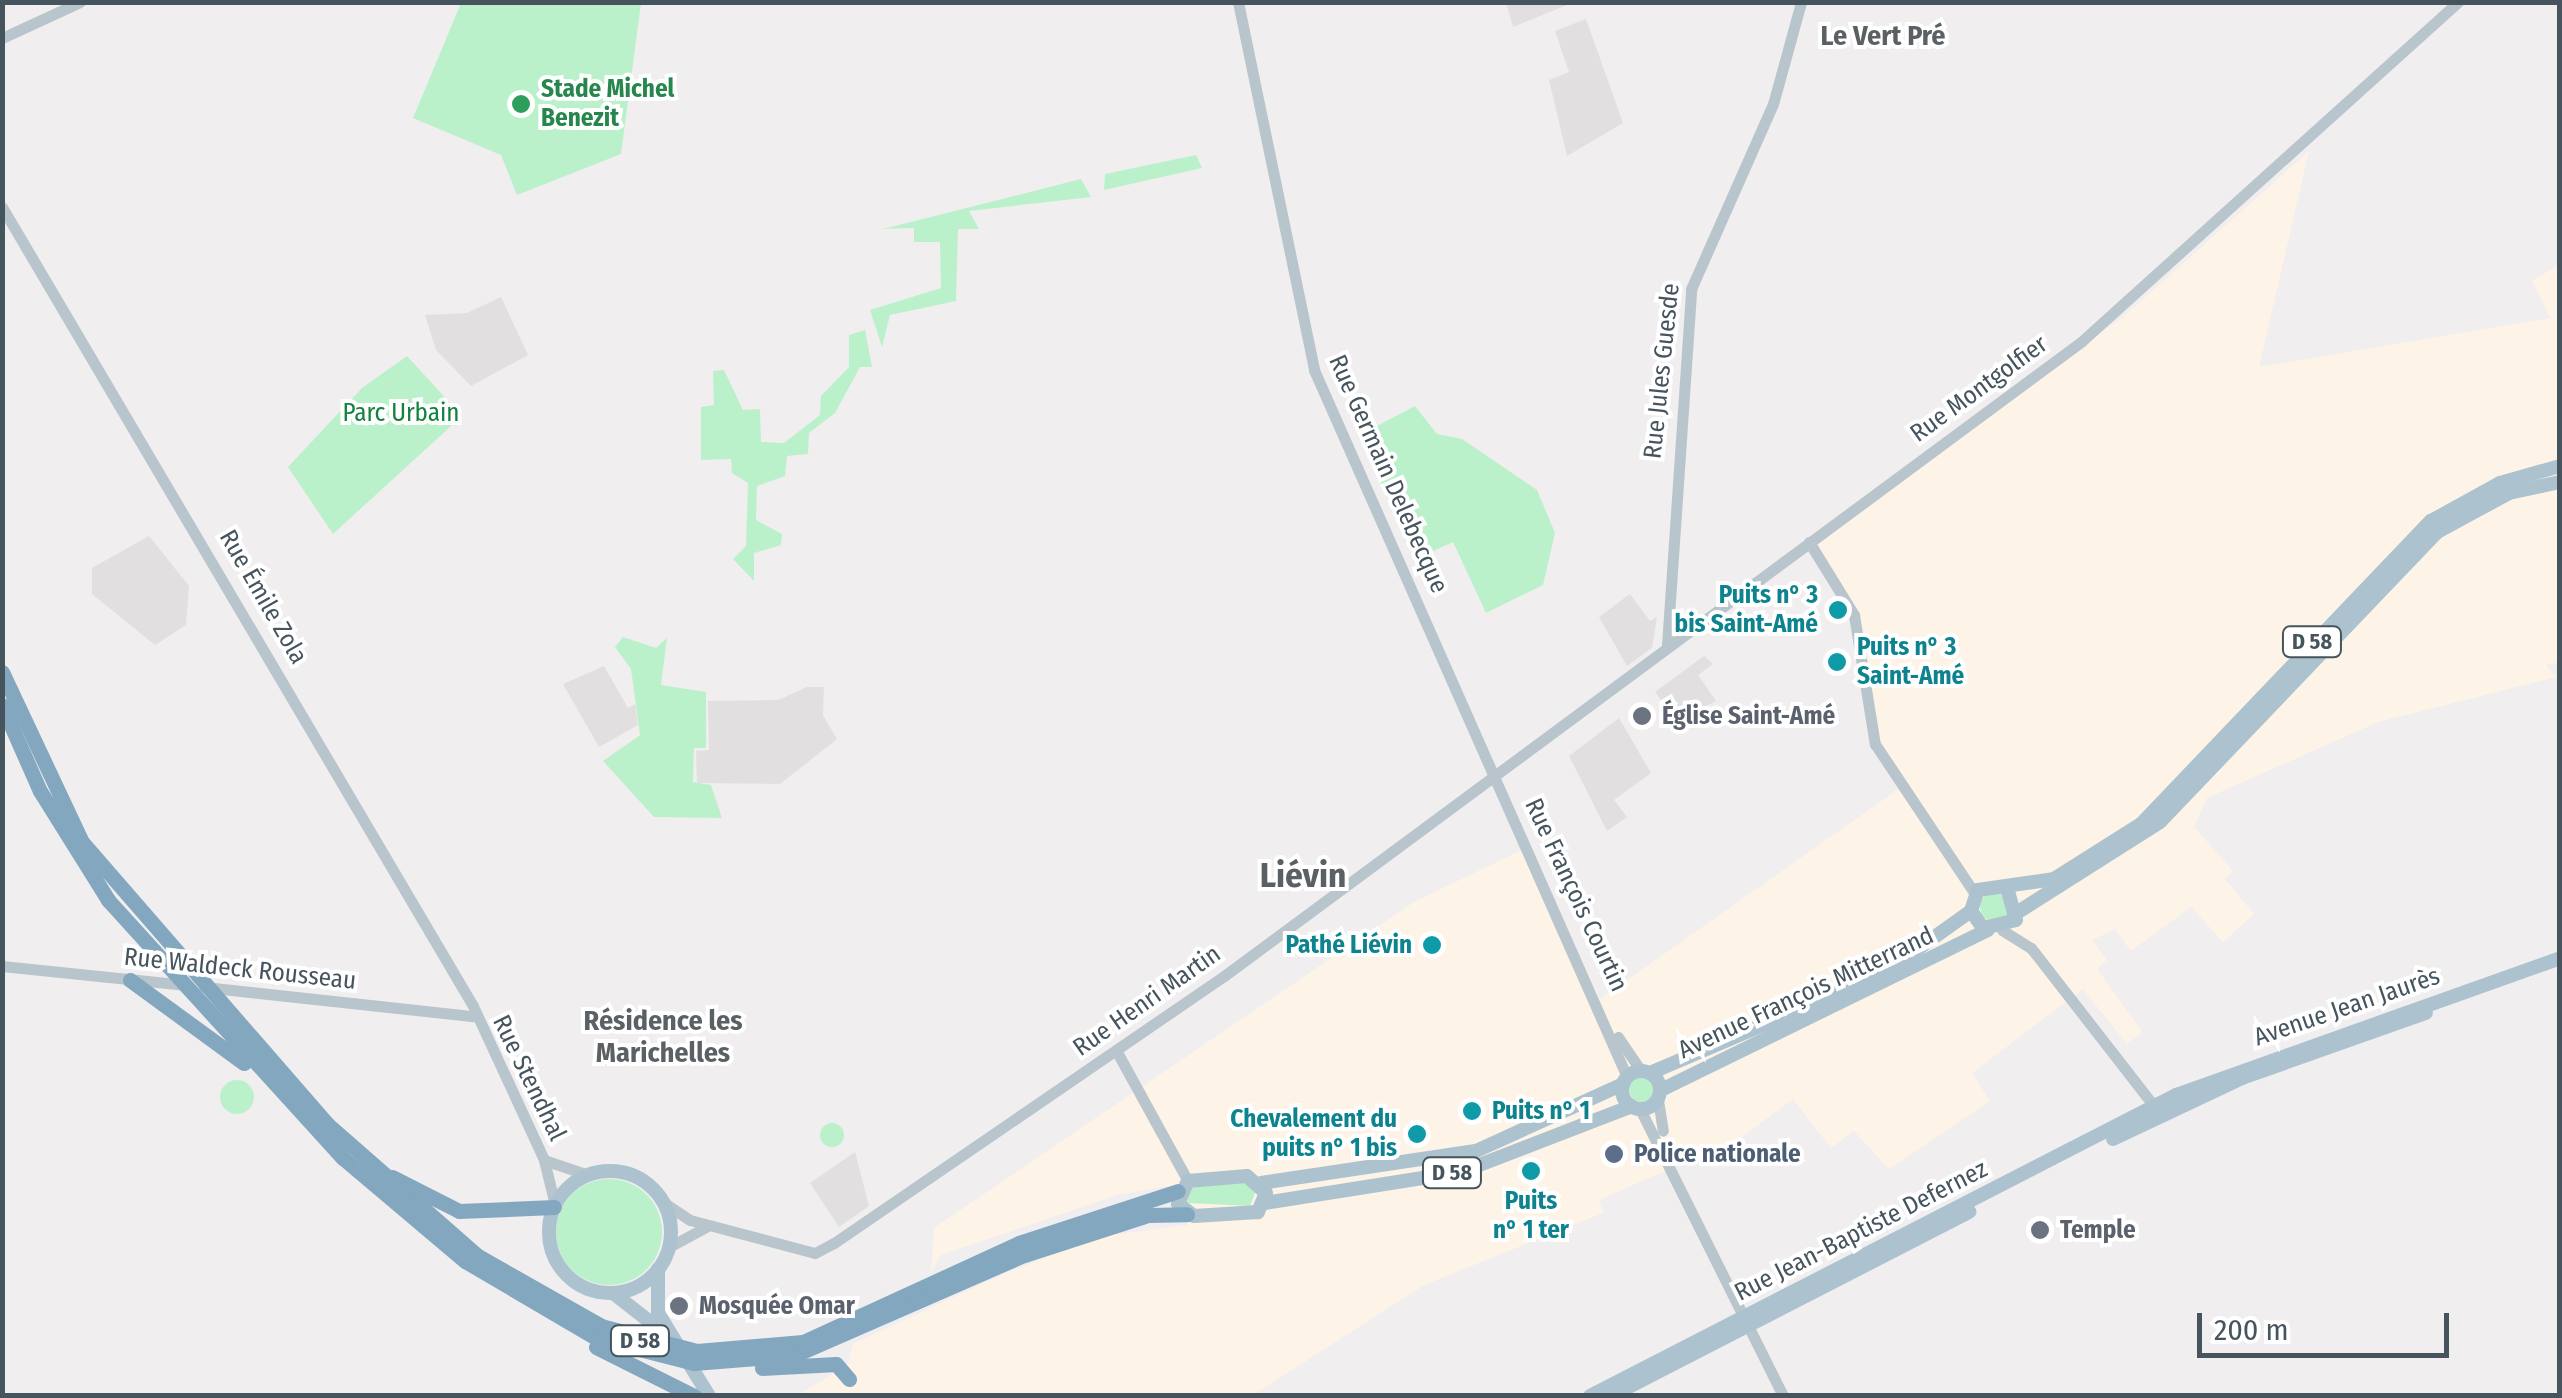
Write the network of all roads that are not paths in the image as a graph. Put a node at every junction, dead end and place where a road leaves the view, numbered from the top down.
1 (80, 2) edge
2 (1238, 2) edge
3 (1802, 2) edge
4 (2458, 2) edge
5 (2, 38) edge
6 (2, 206) edge
7 (2560, 466) edge
8 (2511, 467) dead end
9 (2540, 471) junction
10 (2560, 482) edge
11 (1809, 542) junction
12 (1667, 645) junction
13 (2, 672) edge
14 (2, 705) edge
15 (1498, 776) junction
16 (1967, 872) junction
17 (1999, 885) junction
18 (1974, 894) junction
19 (1971, 911) junction
20 (2017, 916) junction
21 (1995, 930) junction
22 (1954, 939) junction
23 (2022, 939) junction
24 (2560, 958) edge
25 (2, 966) edge
26 (2560, 968) edge
27 (130, 980) junction
28 (473, 1016) junction
29 (1116, 1052) junction
30 (1635, 1076) junction
31 (1665, 1084) junction
32 (280, 1088) junction
33 (1636, 1108) junction
34 (2159, 1111) junction
35 (337, 1135) junction
36 (1670, 1154) junction
37 (544, 1160) junction
38 (588, 1175) junction
39 (1261, 1183) junction
40 (1183, 1186) junction
41 (663, 1202) junction
42 (1266, 1203) junction
43 (554, 1206) junction
44 (1186, 1214) junction
45 (716, 1226) junction
46 (669, 1247) junction
47 (658, 1269) junction
48 (612, 1293) junction
49 (545, 1312) junction
50 (1747, 1321) junction
51 (660, 1324) junction
52 (718, 1364) junction
53 (849, 1379) dead end
54 (696, 1389) edge
55 (709, 1396) edge
56 (1590, 1396) edge
57 (1611, 1396) edge
58 (1783, 1396) edge

1 - 5 street
2 - 15 street, Rue Germain Delebecque
3 - 12 street, Rue Jules Guesde
4 - 11 street, Rue Montgolfier
6 - 28 street, Rue Émile Zola
7 - 9 main road, D 58
8 - 9 main road
9 - 17 main road, D 58
10 - 20 main road, D 58
11 - 12 street, Rue Montgolfier
11 - 16 street
12 - 15 street, Rue Montgolfier
13 - 35 highway, D 58
14 - 32 highway, D 58
15 - 29 street, Rue Henri Martin
15 - 30 street, Rue François Courtin
16 - 17 street
16 - 18 street
17 - 18 main road
17 - 20 main road
18 - 19 main road
19 - 21 main road
19 - 22 main road
20 - 21 main road, Avenue François Mitterrand
20 - 23 street
21 - 22 main road, Avenue François Mitterrand
21 - 23 street
22 - 31 main road, Avenue François Mitterrand
23 - 34 street
24 - 34 main road, Avenue Jean Jaurès
25 - 27 street, Rue Waldeck Rousseau
26 - 34 main road, Avenue Jean Jaurès
27 - 28 street, Rue Waldeck Rousseau
27 - 32 highway
28 - 37 street, Rue Stendhal
29 - 40 street
29 - 45 street, Rue Henri Martin
30 - 31 main road
30 - 33 main road
30 - 39 main road, D 58
31 - 33 main road, Avenue François Mitterrand
31 - 36 street
32 - 49 highway, D 58
33 - 36 street
33 - 42 main road, D 58
34 - 50 main road, Rue Jean-Baptiste Defernez
35 - 40 highway, D 58
35 - 43 highway
36 - 50 street
37 - 38 street, Rue Stendhal
37 - 43 street, Rue Stendhal
38 - 41 main road
38 - 43 main road
39 - 40 main road
39 - 42 main road
40 - 44 main road
41 - 45 street
41 - 46 main road
42 - 44 main road
43 - 48 main road
44 - 52 highway, D 58
45 - 46 street
46 - 47 main road
47 - 48 main road
47 - 51 main road
48 - 51 main road
49 - 52 highway, D 58
49 - 54 highway
50 - 56 main road, Rue Jean-Baptiste Defernez
50 - 57 main road, Rue Jean-Baptiste Defernez
50 - 58 street
51 - 54 main road
52 - 53 highway
54 - 55 main road

